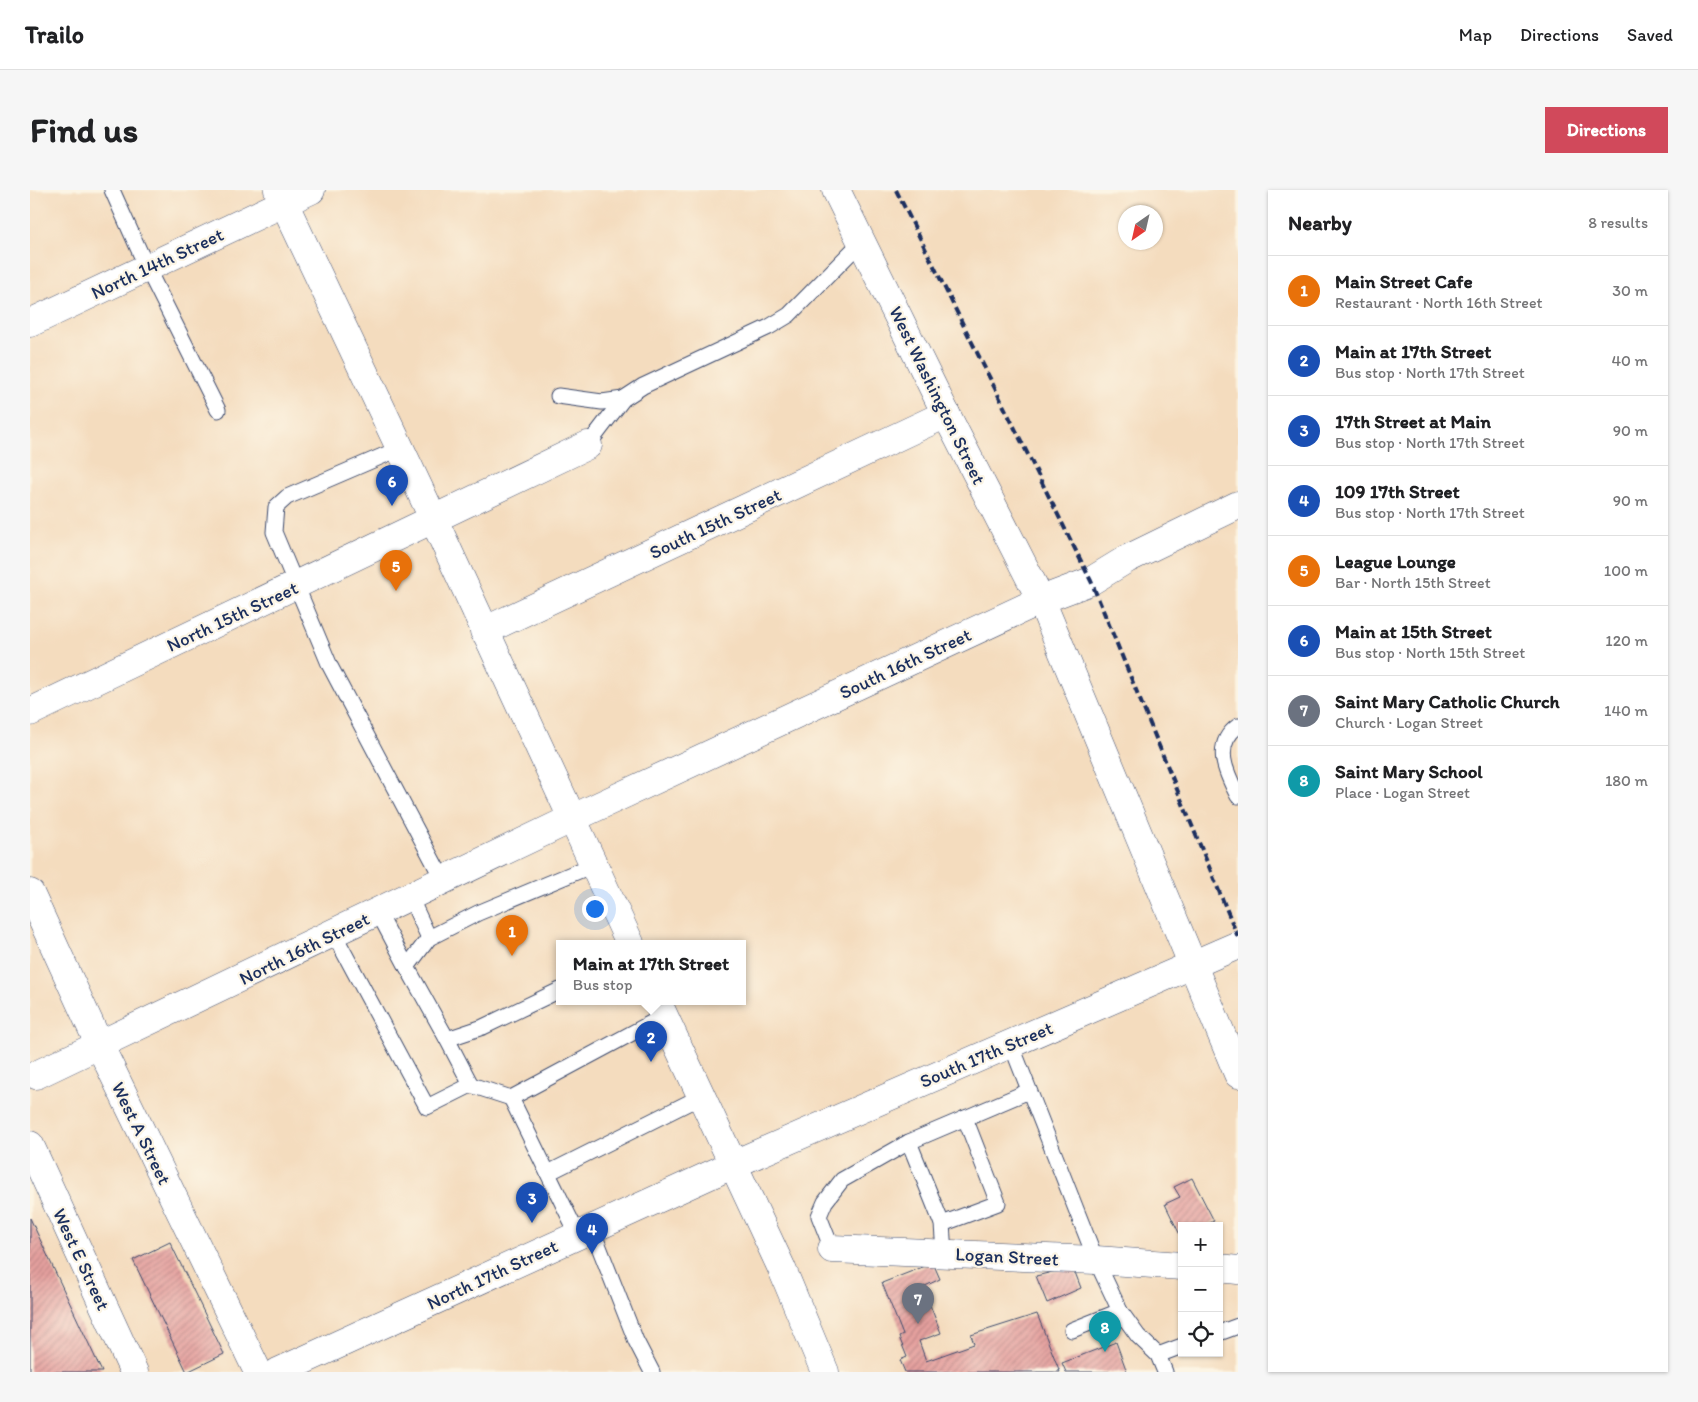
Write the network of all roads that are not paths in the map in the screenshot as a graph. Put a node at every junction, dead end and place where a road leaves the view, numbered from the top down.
1 (112, 190) edge
2 (311, 190) edge
3 (836, 190) edge
4 (282, 196) edge
5 (862, 240) junction
6 (147, 268) junction
7 (30, 323) edge
8 (558, 396) dead end
9 (623, 399) junction
10 (218, 410) dead end
11 (946, 414) junction
12 (588, 446) joint
13 (401, 448) junction
14 (1238, 506) edge
15 (434, 520) junction
16 (296, 586) junction
17 (1041, 600) junction
18 (484, 631) junction
19 (30, 712) edge
20 (1238, 726) edge
21 (1238, 796) edge
22 (571, 819) junction
23 (593, 865) junction
24 (444, 880) junction
25 (30, 892) edge
26 (410, 897) junction
27 (378, 912) junction
28 (334, 934) junction
29 (429, 938) junction
30 (629, 940) edge
31 (1238, 945) edge
32 (1194, 964) junction
33 (407, 966) junction
34 (556, 992) edge
35 (660, 1008) edge
36 (447, 1040) junction
37 (100, 1044) junction
38 (1011, 1044) junction
39 (1238, 1074) edge
40 (36, 1075) dead end
41 (471, 1085) junction
42 (1030, 1091) junction
43 (702, 1096) junction
44 (512, 1098) junction
45 (965, 1118) junction
46 (909, 1142) junction
47 (30, 1145) edge
48 (734, 1164) junction
49 (548, 1173) junction
50 (942, 1224) junction
51 (585, 1232) junction
52 (832, 1249) joint
53 (944, 1253) junction
54 (1096, 1260) junction
55 (1178, 1266) edge
56 (1223, 1268) edge
57 (1238, 1270) edge
58 (1120, 1311) junction
59 (1238, 1326) edge
60 (1072, 1330) dead end
61 (1223, 1332) edge
62 (1178, 1348) edge
63 (1158, 1355) junction
64 (134, 1372) edge
65 (258, 1372) edge
66 (278, 1372) edge
67 (652, 1372) edge
68 (825, 1372) edge
69 (1165, 1372) edge

1 - 6 lane
2 - 4 street, North 14th Street
3 - 5 street, West Washington Street
4 - 6 street, North 14th Street
4 - 13 street
5 - 9 lane
5 - 11 street, West Washington Street
6 - 7 street, North 14th Street
6 - 10 lane
8 - 9 lane
9 - 12 lane
11 - 17 street, West Washington Street
11 - 18 street, South 15th Street
12 - 15 street, North 15th Street
13 - 15 street
13 - 16 lane
14 - 17 street, South 16th Street
15 - 16 street, North 15th Street
15 - 18 street
16 - 19 street, North 15th Street
16 - 24 lane
17 - 22 street, South 16th Street
17 - 32 street, West Washington Street
18 - 22 street
20 - 21 lane
22 - 23 street
22 - 24 street, North 16th Street
23 - 29 lane
23 - 30 street
24 - 26 street, North 16th Street
25 - 37 street, West A Street
26 - 27 street, North 16th Street
26 - 29 lane
27 - 28 street, North 16th Street
27 - 33 lane
28 - 37 street, North 16th Street
28 - 41 lane
29 - 33 lane
31 - 32 street, South 17th Street
32 - 38 street, South 17th Street
32 - 39 street, West Washington Street
33 - 36 lane
34 - 36 lane
35 - 43 street
35 - 44 lane
36 - 41 lane
37 - 40 street, North 16th Street
37 - 65 street, West A Street
38 - 42 lane
38 - 48 street, South 17th Street
41 - 44 lane
42 - 45 lane
42 - 54 lane
43 - 48 street
43 - 49 lane
44 - 49 lane
45 - 46 lane
45 - 50 lane
46 - 50 lane
46 - 52 lane
47 - 64 street, West E Street
48 - 51 street, North 17th Street
48 - 68 street
49 - 51 lane
50 - 53 lane
51 - 66 street, North 17th Street
51 - 67 lane
52 - 53 street, Logan Street
53 - 54 street, Logan Street
54 - 55 street, Logan Street
54 - 58 lane
56 - 57 street
58 - 60 lane
58 - 63 lane
59 - 61 lane
62 - 63 lane
63 - 69 lane

